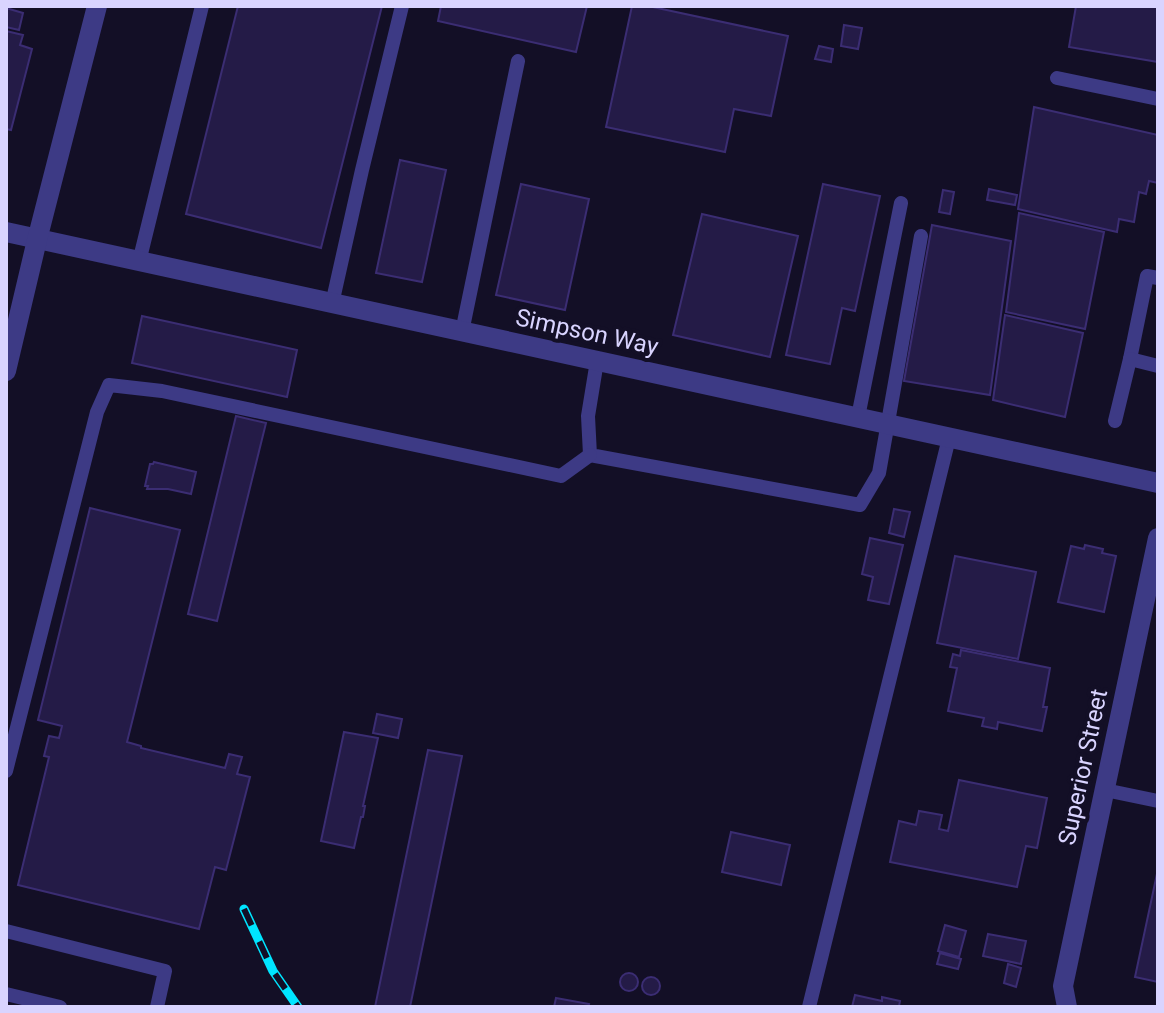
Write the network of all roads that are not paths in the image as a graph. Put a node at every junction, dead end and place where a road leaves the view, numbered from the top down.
1 (97, 6) edge
2 (202, 6) edge
3 (402, 6) edge
4 (518, 61) dead end
5 (1057, 78) dead end
6 (1158, 99) edge
7 (901, 203) dead end
8 (6, 232) edge
9 (921, 236) dead end
10 (37, 240) junction
11 (139, 262) junction
12 (1158, 278) edge
13 (332, 304) junction
14 (462, 332) junction
15 (1130, 359) junction
16 (597, 361) junction
17 (1158, 366) edge
18 (6, 371) edge
19 (858, 417) junction
20 (1115, 421) dead end
21 (887, 424) junction
22 (949, 438) junction
23 (590, 455) junction
24 (1158, 483) edge
25 (1158, 538) edge
26 (8, 751) edge
27 (6, 771) edge
28 (1105, 790) junction
29 (1158, 801) edge
30 (6, 931) edge
31 (6, 994) edge
32 (60, 1007) edge
33 (157, 1007) edge
34 (809, 1007) edge
35 (1067, 1007) edge

1 - 10 street
2 - 11 lane
3 - 13 lane
4 - 14 lane
5 - 6 lane
7 - 19 lane
8 - 10 street, Simpson Way
9 - 21 lane
10 - 11 street, Simpson Way
10 - 18 street
11 - 13 street, Simpson Way
12 - 15 lane
13 - 14 street, Simpson Way
14 - 16 street, Simpson Way
15 - 17 lane
15 - 20 lane
16 - 19 street, Simpson Way
16 - 23 lane
19 - 21 street, Simpson Way
21 - 22 street, Simpson Way
21 - 23 lane
22 - 24 street, Simpson Way
22 - 34 lane
23 - 26 lane
25 - 28 street, Superior Street
26 - 27 lane
28 - 29 lane
28 - 35 street, Superior Street
30 - 33 lane
31 - 32 lane

